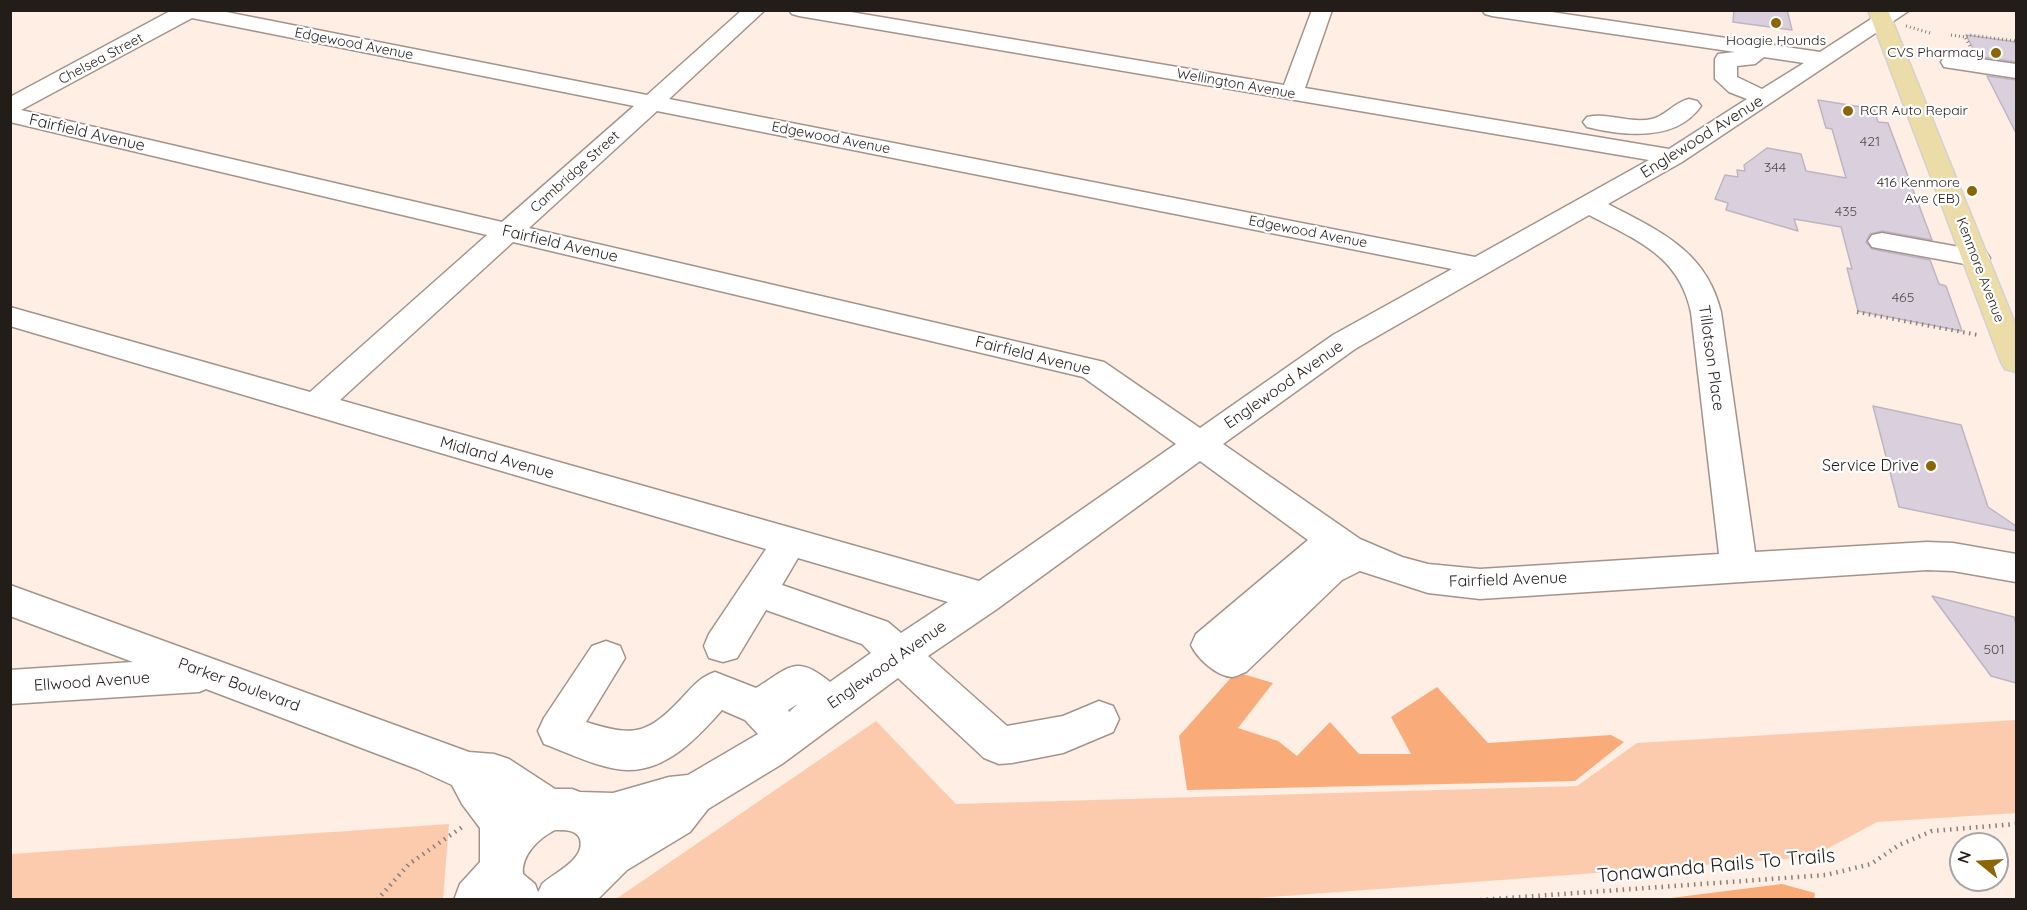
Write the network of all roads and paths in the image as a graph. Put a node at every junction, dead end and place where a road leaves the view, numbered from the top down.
1 (755, 10) edge
2 (799, 10) edge
3 (1322, 10) edge
4 (1492, 10) edge
5 (188, 11) edge
6 (1892, 17) edge
7 (1930, 33) dead end
8 (1951, 35) dead end
9 (1968, 36) junction
10 (1698, 41) junction
11 (2015, 41) edge
12 (1755, 49) junction
13 (1974, 54) dead end
14 (1726, 59) junction
15 (1824, 59) junction
16 (1952, 62) dead end
17 (2016, 71) edge
18 (1292, 94) junction
19 (1764, 98) junction
20 (652, 103) junction
21 (1689, 106) dead end
22 (10, 107) edge
23 (10, 115) edge
24 (1661, 125) junction
25 (1590, 143) junction
26 (1684, 150) junction
27 (1589, 205) junction
28 (508, 232) junction
29 (1882, 241) dead end
30 (1976, 258) junction
31 (1479, 266) junction
32 (1857, 312) dead end
33 (10, 316) edge
34 (2000, 334) edge
35 (2016, 362) edge
36 (315, 405) junction
37 (1199, 445) junction
38 (790, 542) junction
39 (1739, 568) junction
40 (2016, 568) edge
41 (758, 592) junction
42 (984, 598) junction
43 (10, 600) edge
44 (723, 646) dead end
45 (900, 654) junction
46 (606, 658) dead end
47 (210, 674) junction
48 (10, 687) edge
49 (829, 706) junction
50 (759, 707) junction
51 (1099, 719) dead end
52 (786, 737) junction
53 (467, 771) junction
54 (693, 795) junction
55 (565, 811) junction
56 (474, 818) dead end
57 (2016, 824) edge
58 (499, 882) edge
59 (574, 888) edge
60 (377, 900) edge
61 (1480, 900) edge

1 - 20 street, Cambridge Street
2 - 18 street, Wellington Avenue
3 - 18 street
4 - 10 street
5 - 20 street, Edgewood Avenue
5 - 22 street, Chelsea Street
6 - 7 path
6 - 15 street, Englewood Avenue
6 - 30 main road, Kenmore Avenue
8 - 9 path
9 - 11 path
9 - 13 path
10 - 12 street
10 - 14 street
12 - 14 street
12 - 15 street
14 - 19 street
15 - 19 street, Englewood Avenue
16 - 17 street
18 - 25 street, Wellington Avenue
19 - 26 street, Englewood Avenue
20 - 28 street, Cambridge Street
20 - 31 street, Edgewood Avenue
21 - 24 street
23 - 28 street, Fairfield Avenue
24 - 25 street
24 - 26 street
25 - 26 street, Wellington Avenue
26 - 27 street, Englewood Avenue
27 - 31 street, Englewood Avenue
27 - 39 street, Tillotson Place
28 - 36 street, Cambridge Street
28 - 37 street, Fairfield Avenue
29 - 30 street
30 - 34 main road, Kenmore Avenue
31 - 37 street, Englewood Avenue
32 - 34 path
33 - 36 street, Midland Avenue
34 - 35 main road, Kenmore Avenue
36 - 38 street, Midland Avenue
37 - 39 street, Fairfield Avenue
37 - 42 street, Englewood Avenue
38 - 41 street
38 - 42 street, Midland Avenue
39 - 40 street, Fairfield Avenue
41 - 44 street
41 - 45 street
42 - 45 street, Englewood Avenue
43 - 47 street, Parker Boulevard
45 - 49 street, Englewood Avenue
45 - 51 street
46 - 50 street
47 - 48 street, Ellwood Avenue
47 - 53 street, Parker Boulevard
49 - 50 street
49 - 52 street, Englewood Avenue
50 - 52 street
52 - 54 street, Englewood Avenue
53 - 55 street, Parker Boulevard
53 - 58 street
54 - 55 street, Englewood Avenue
54 - 59 street, Englewood Avenue
55 - 58 street
55 - 59 street, Englewood Avenue
56 - 60 path
57 - 61 path, Tonawanda Rails To Trails

